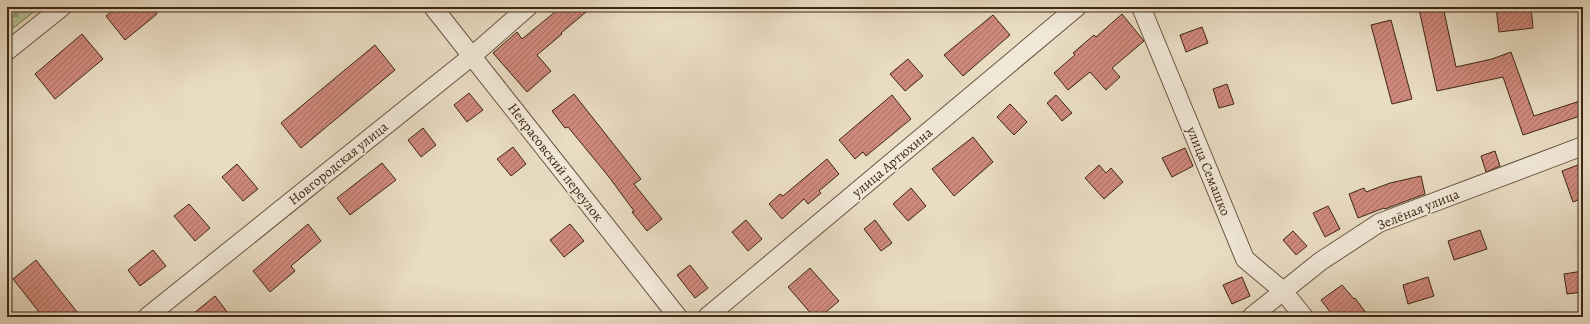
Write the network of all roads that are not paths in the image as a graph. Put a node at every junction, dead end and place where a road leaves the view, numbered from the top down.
1 (62, 7) edge
2 (432, 7) edge
3 (528, 7) edge
4 (1077, 7) edge
5 (1142, 7) edge
6 (7, 51) edge
7 (472, 56) junction
8 (1583, 146) edge
9 (1283, 291) junction
10 (147, 317) edge
11 (678, 317) edge
12 (707, 317) edge
13 (1251, 317) edge
14 (1304, 317) edge

1 - 6 street
2 - 7 street, Некрасовский переулок
3 - 7 street, Новгородская улица
4 - 12 street, улица Артюхина
5 - 9 street, улица Семашко
7 - 10 street, Новгородская улица
7 - 11 street, Некрасовский переулок
8 - 9 street, Зелёная улица
9 - 13 street, Зелёная улица
9 - 14 street, улица Семашко

